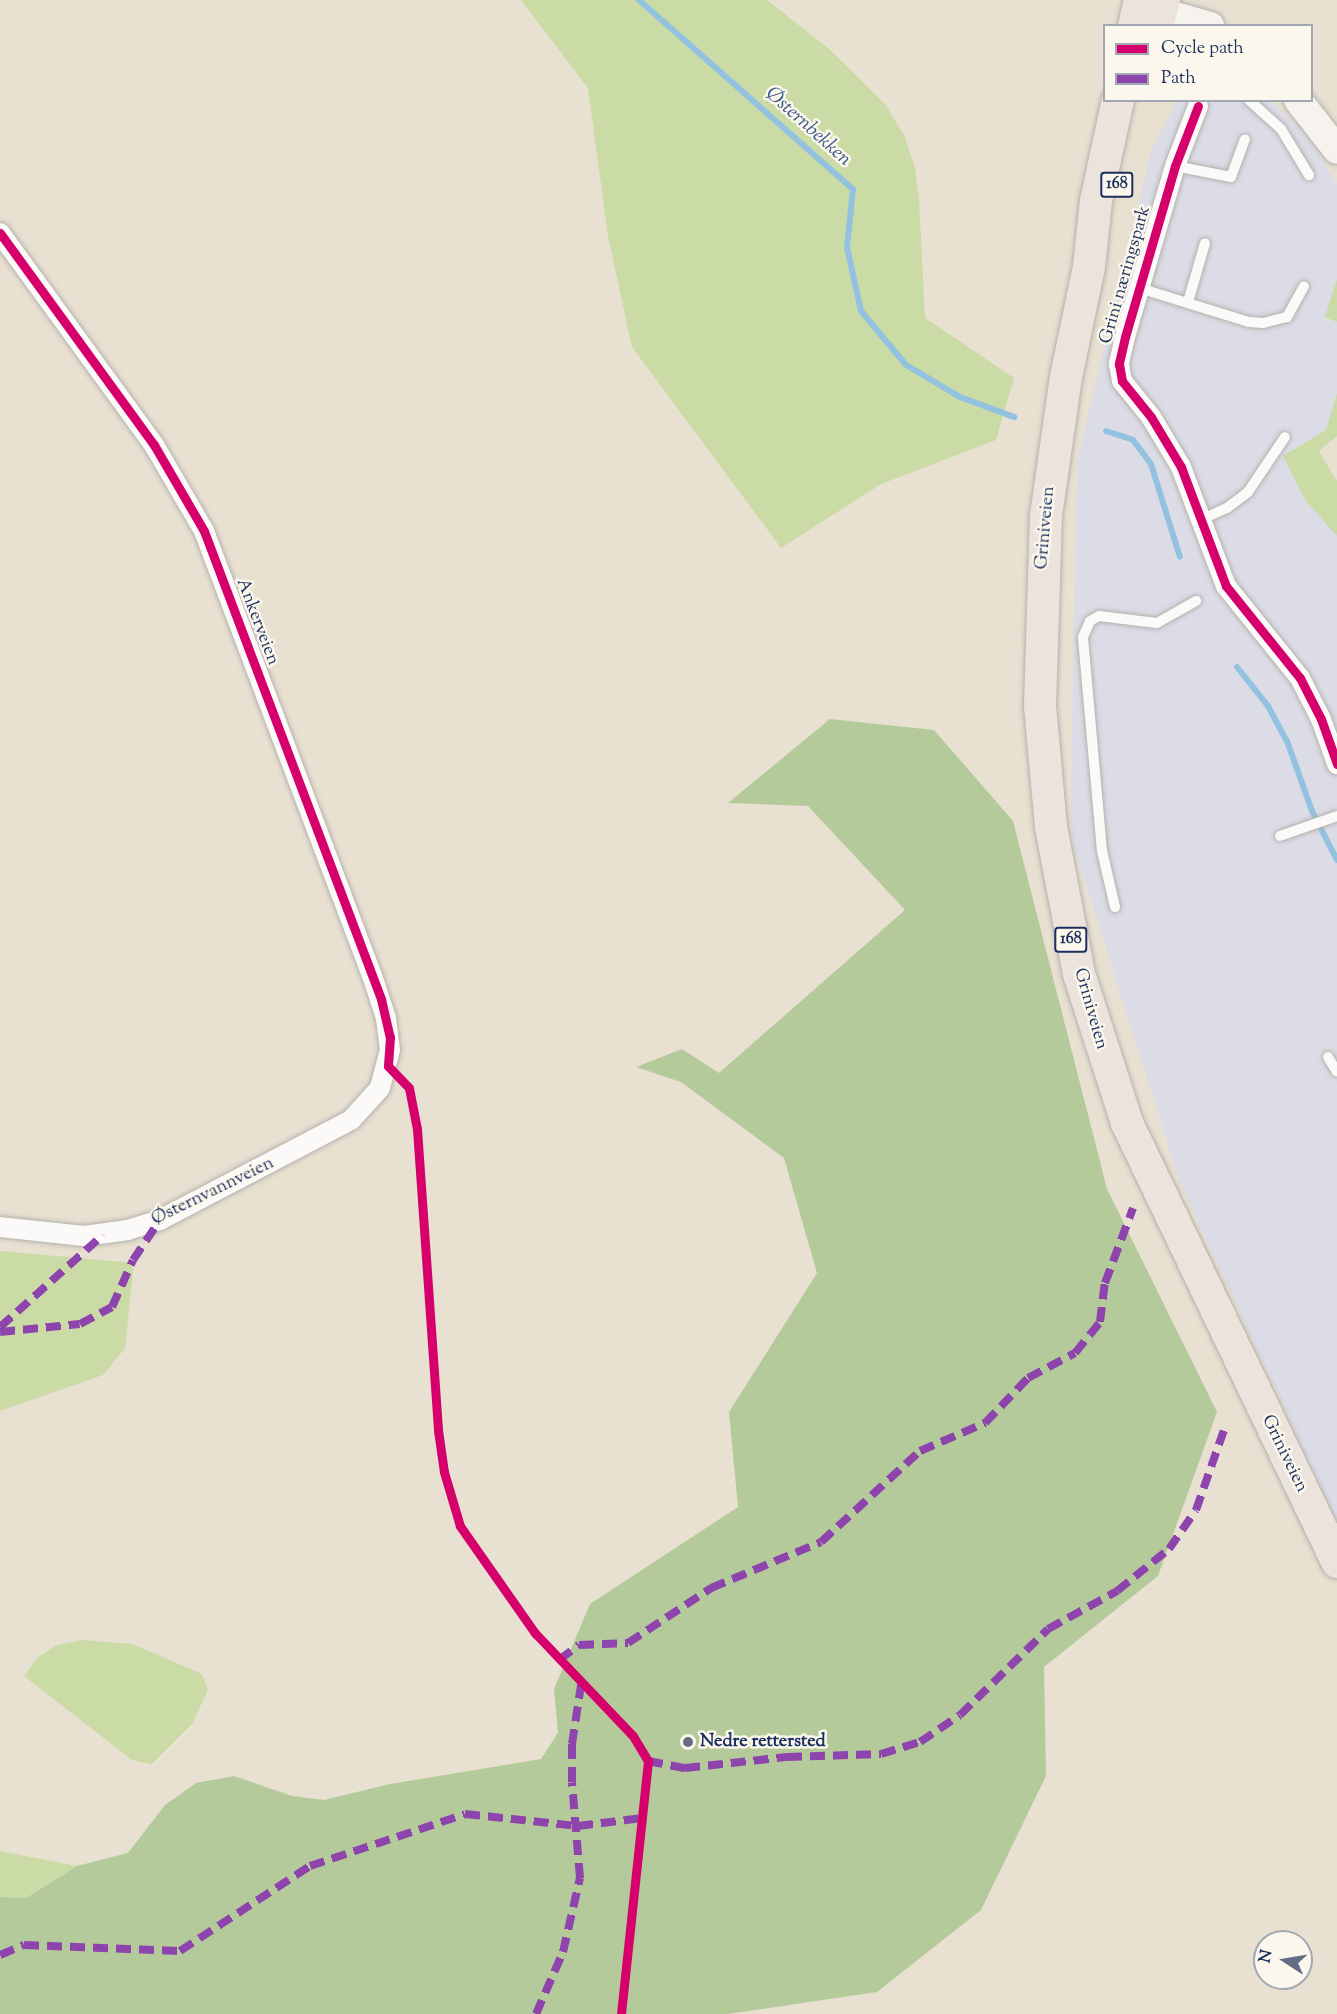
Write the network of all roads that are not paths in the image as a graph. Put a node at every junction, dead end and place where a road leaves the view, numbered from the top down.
1 (1149, 11) edge
2 (1202, 24) edge
3 (1118, 102) edge
4 (1138, 102) edge
5 (1251, 102) edge
6 (1300, 102) edge
7 (1201, 103) edge
8 (1245, 139) dead end
9 (1337, 150) edge
10 (1175, 166) junction
11 (1309, 175) dead end
12 (0, 233) edge
13 (1205, 243) dead end
14 (1089, 267) junction
15 (1304, 286) dead end
16 (1139, 288) junction
17 (1188, 302) junction
18 (1285, 437) dead end
19 (1200, 520) junction
20 (1196, 601) dead end
21 (1337, 764) edge
22 (1337, 816) edge
23 (1280, 836) dead end
24 (1114, 907) dead end
25 (1328, 1057) dead end
26 (388, 1066) joint
27 (1337, 1072) edge
28 (0, 1227) edge
29 (1337, 1562) edge

1 - 2 main road
3 - 14 main road, Griniveien / 168
4 - 14 main road, Griniveien / 168
5 - 11 lane
6 - 9 main road
7 - 10 street, Grini næringspark
8 - 10 lane
10 - 16 street, Grini næringspark
12 - 26 street, Ankerveien
13 - 17 lane
14 - 29 main road, Griniveien / 168
15 - 17 lane
16 - 17 lane
16 - 19 street, Grini næringspark
18 - 19 lane
19 - 21 street, Grini næringspark
20 - 24 lane
22 - 23 lane
25 - 27 lane
26 - 28 street, Østernvannveien

